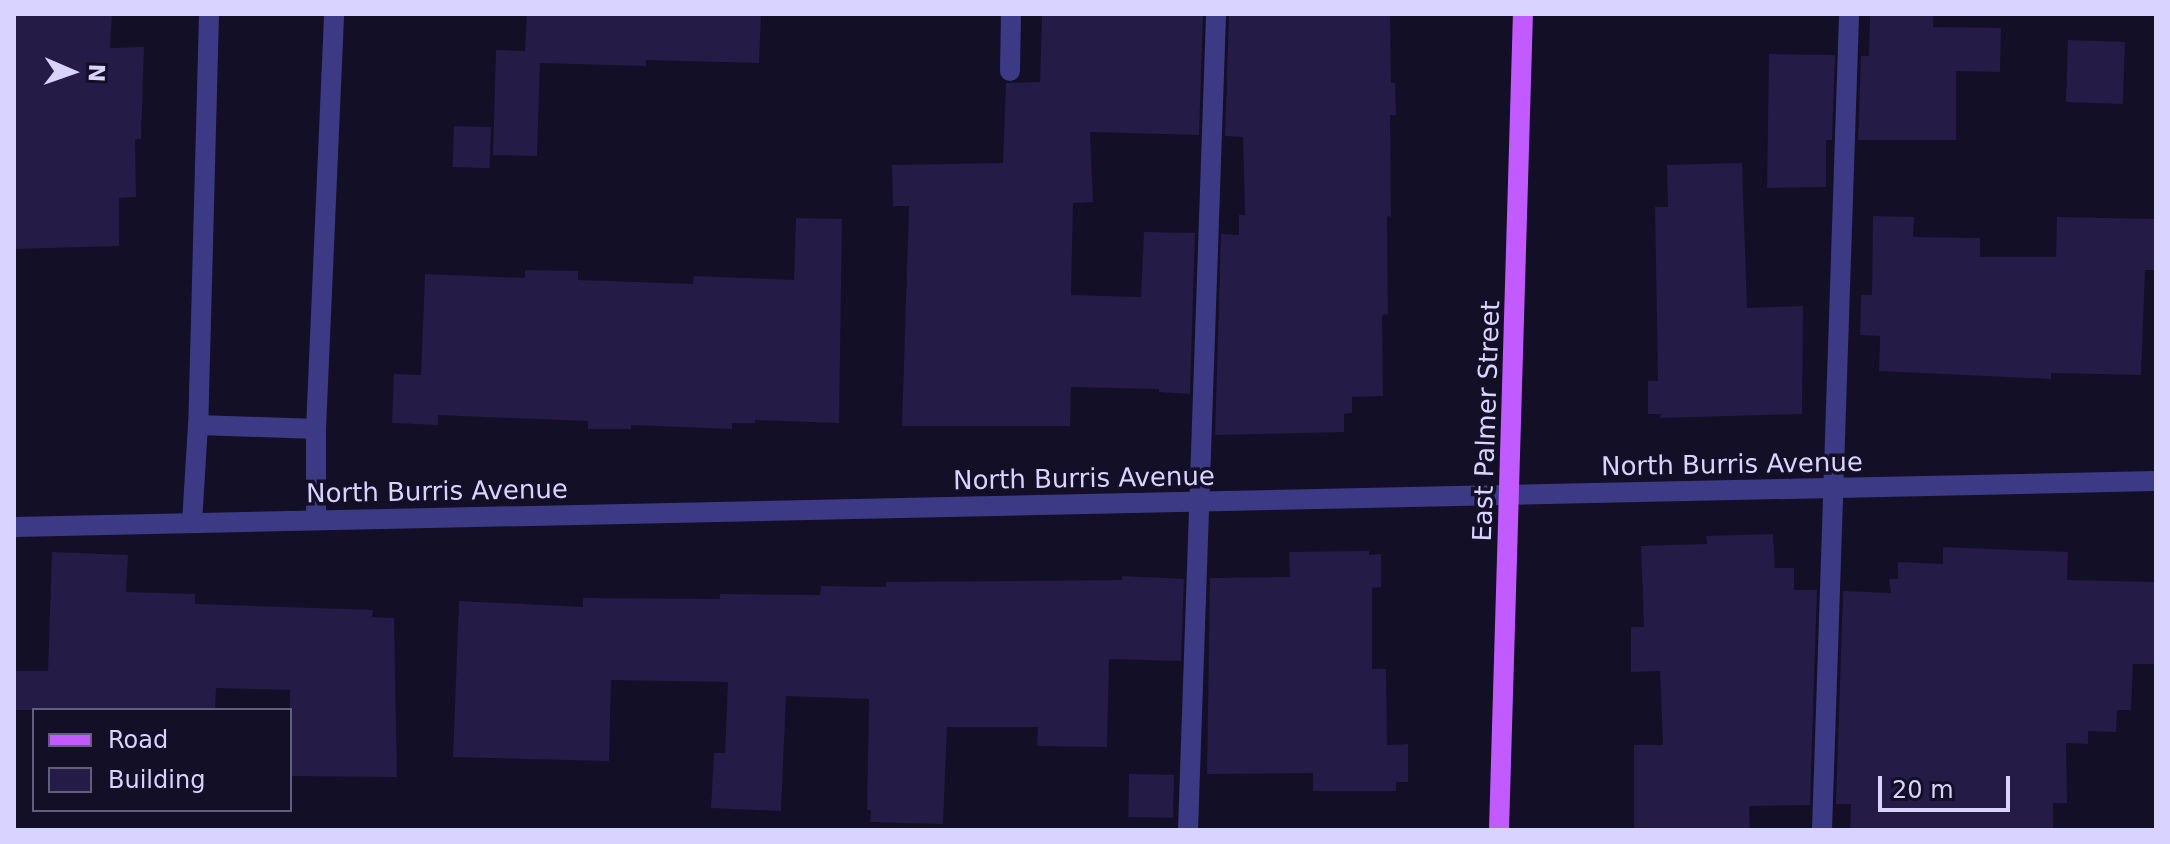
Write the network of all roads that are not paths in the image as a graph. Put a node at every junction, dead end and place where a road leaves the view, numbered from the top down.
1 (209, 14) edge
2 (334, 14) edge
3 (1011, 14) edge
4 (1216, 14) edge
5 (1523, 14) edge
6 (1849, 14) edge
7 (1010, 71) dead end
8 (198, 425) junction
9 (316, 429) junction
10 (2156, 481) edge
11 (1833, 488) junction
12 (1511, 496) junction
13 (1200, 502) junction
14 (316, 520) junction
15 (192, 523) junction
16 (14, 527) edge
17 (1188, 830) edge
18 (1499, 830) edge
19 (1822, 830) edge

1 - 8 street
2 - 9 street
3 - 7 street
4 - 13 street
5 - 12 main road, East Palmer Street
6 - 11 street
8 - 9 street
8 - 15 street
9 - 14 street
10 - 11 street, North Burris Avenue
11 - 12 street, North Burris Avenue
11 - 19 street
12 - 13 street, North Burris Avenue
12 - 18 main road, East Palmer Street
13 - 14 street, North Burris Avenue
13 - 17 street
14 - 15 street, North Burris Avenue
15 - 16 street, North Burris Avenue

